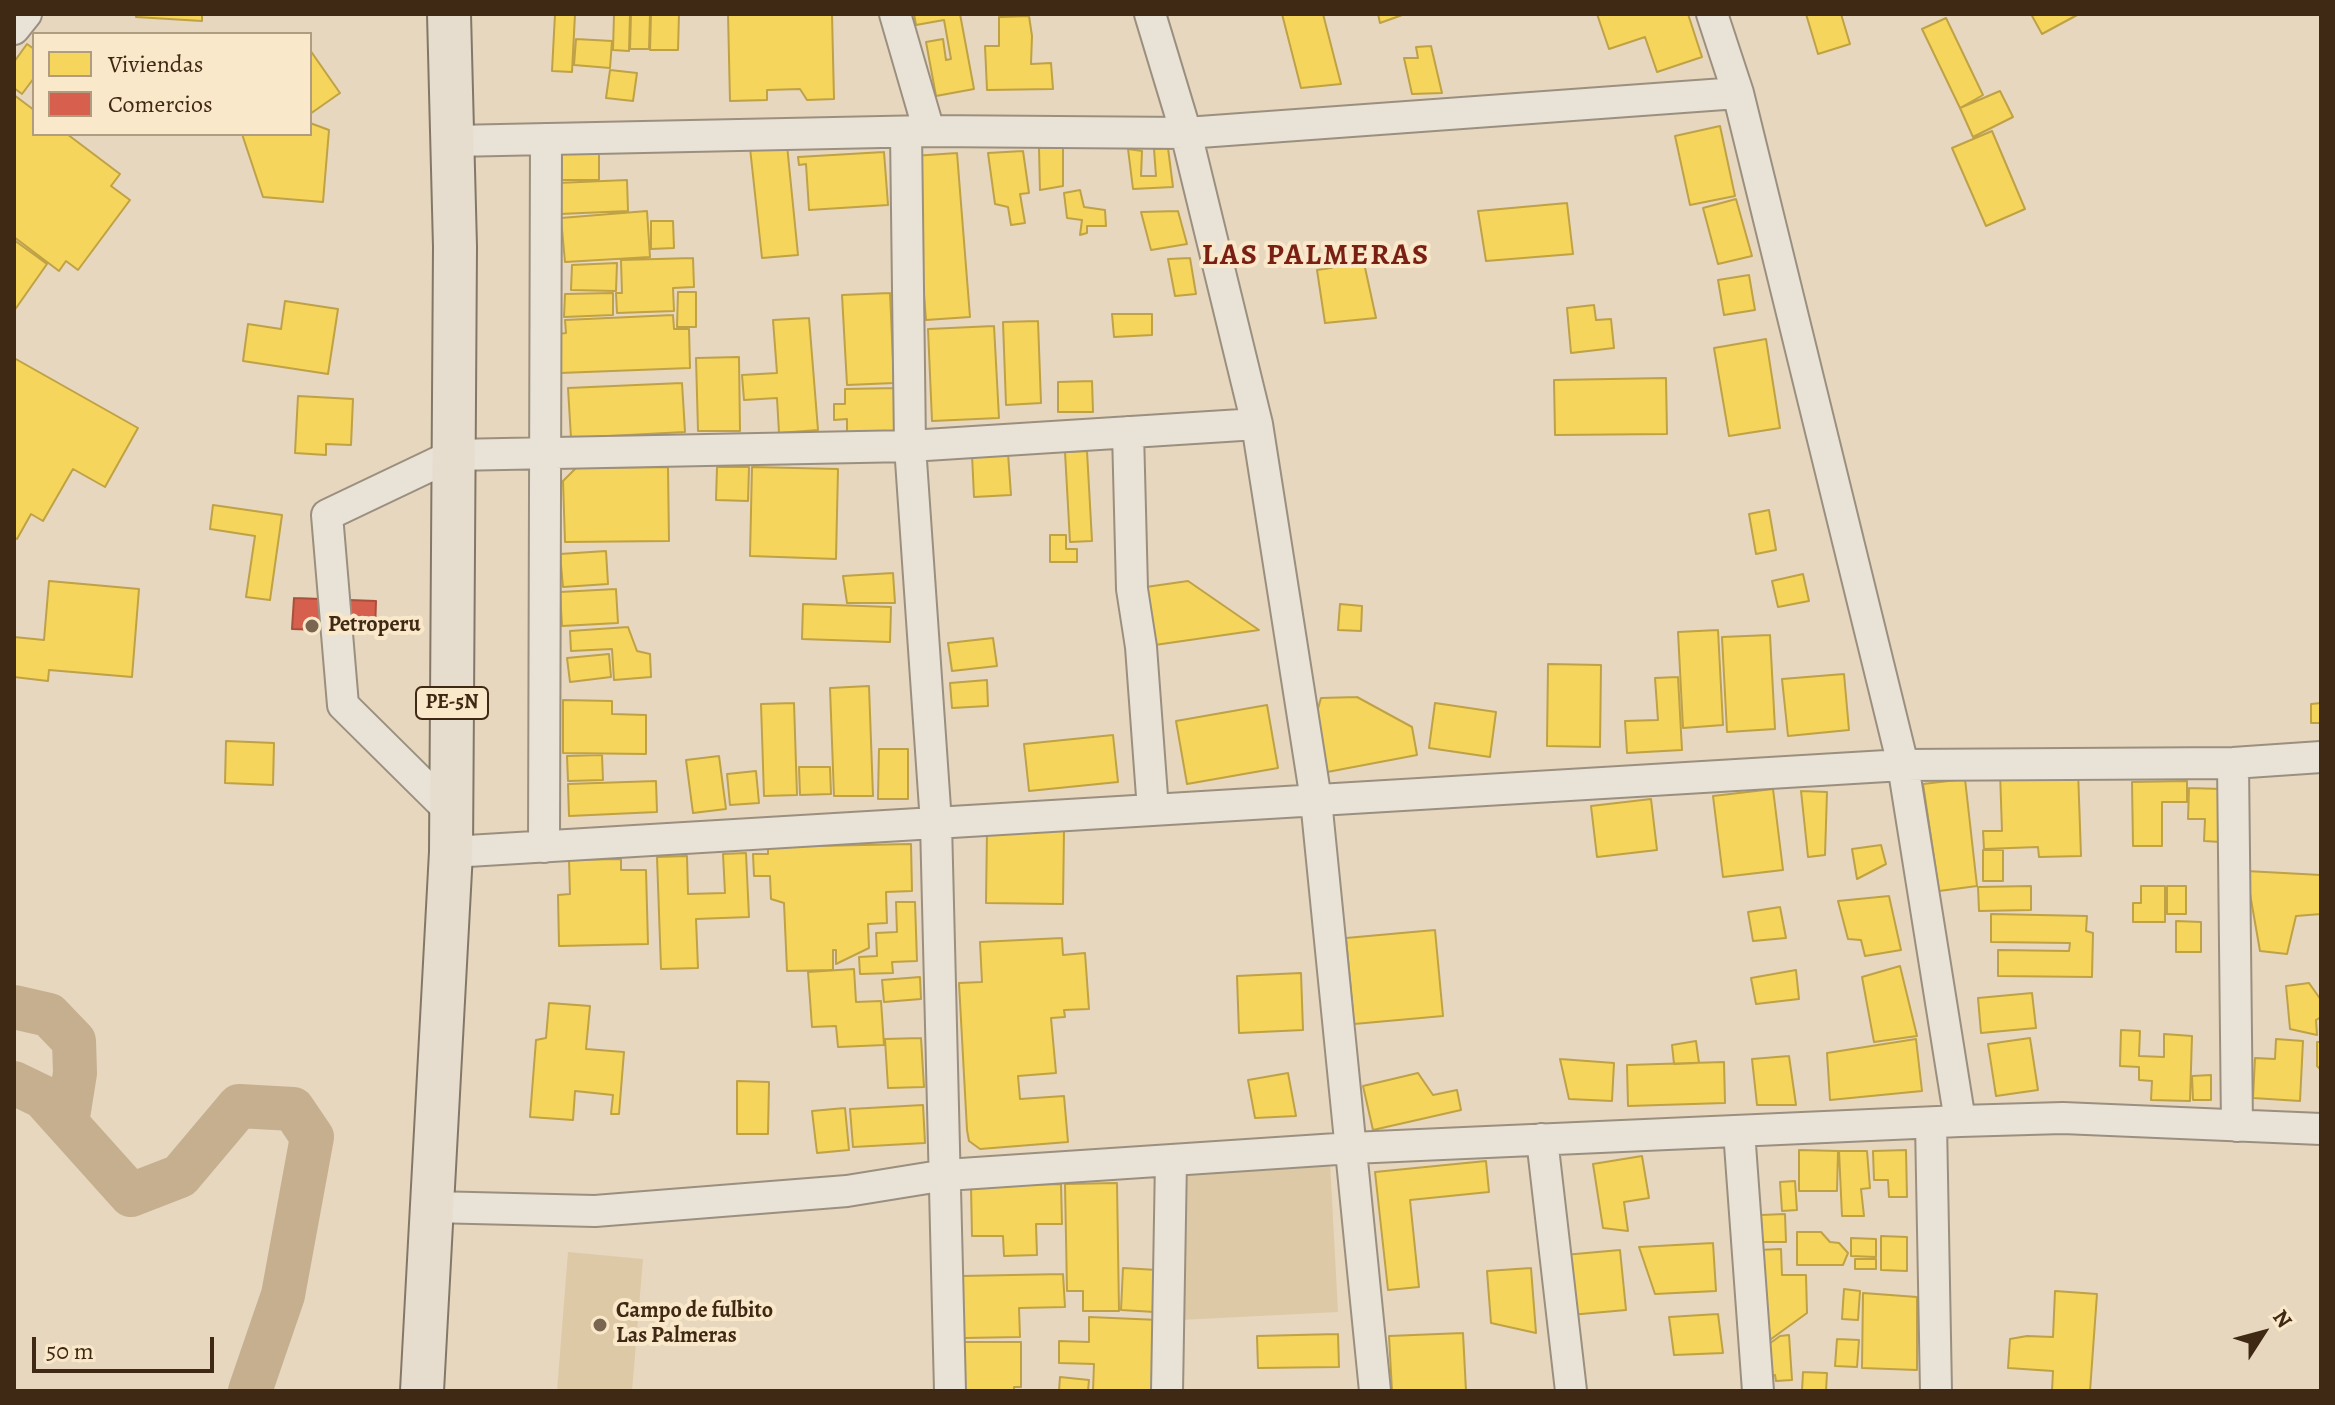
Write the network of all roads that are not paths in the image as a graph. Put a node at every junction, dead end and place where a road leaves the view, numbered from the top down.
1 (26, 14) edge
2 (449, 14) edge
3 (895, 14) edge
4 (1150, 14) edge
5 (1712, 14) edge
6 (14, 29) edge
7 (1738, 93) junction
8 (917, 131) junction
9 (1186, 133) junction
10 (546, 139) junction
11 (453, 141) junction
12 (1257, 424) junction
13 (1128, 432) junction
14 (910, 446) junction
15 (544, 453) junction
16 (453, 455) junction
17 (2321, 757) edge
18 (2233, 763) junction
19 (1903, 765) junction
20 (1316, 800) junction
21 (1153, 810) junction
22 (936, 823) junction
23 (451, 832) junction
24 (544, 847) junction
25 (1946, 1122) junction
26 (2237, 1126) junction
27 (2321, 1129) edge
28 (1739, 1131) junction
29 (1542, 1139) junction
30 (1352, 1148) junction
31 (1171, 1160) junction
32 (946, 1175) junction
33 (432, 1207) junction
34 (422, 1391) edge
35 (950, 1391) edge
36 (1167, 1391) edge
37 (1375, 1391) edge
38 (1571, 1391) edge
39 (1758, 1391) edge
40 (1936, 1391) edge

1 - 6 street
2 - 11 highway, PE-5N
3 - 8 street
4 - 9 street
5 - 7 street
7 - 9 street
7 - 19 street
8 - 9 street
8 - 10 street
8 - 14 street
9 - 12 street
10 - 11 street
10 - 15 street
11 - 16 highway, PE-5N
12 - 13 street
12 - 20 street
13 - 14 street
13 - 21 street
14 - 15 street
14 - 22 street
15 - 16 street
15 - 24 street
16 - 23 highway, PE-5N
16 - 23 street
17 - 18 street
18 - 19 street
18 - 26 street
19 - 20 street
19 - 25 street
20 - 21 street
20 - 30 street
21 - 22 street
22 - 24 street
22 - 32 street
23 - 24 street
23 - 33 highway, PE-5N
25 - 26 street
25 - 28 street
25 - 40 street
26 - 27 street
28 - 29 street
28 - 39 street
29 - 30 street
29 - 38 street
30 - 31 street
30 - 37 street
31 - 32 street
31 - 36 street
32 - 33 street
32 - 35 street
33 - 34 highway, PE-5N

